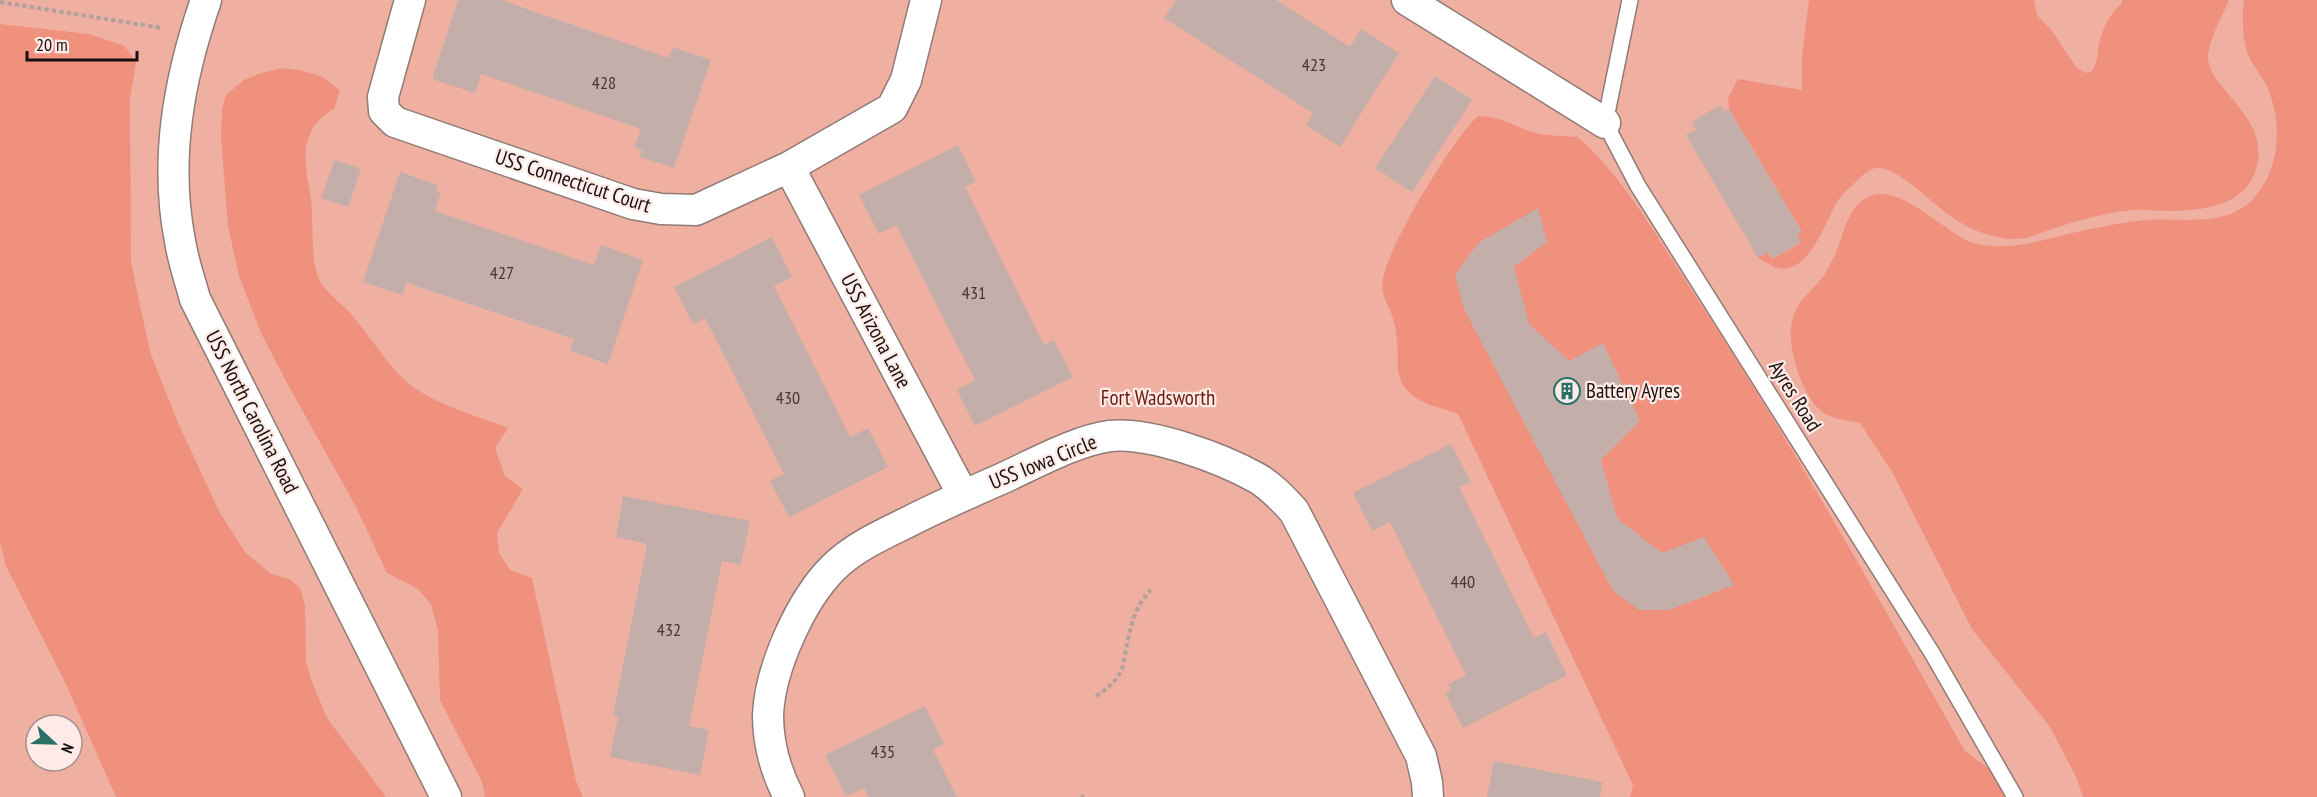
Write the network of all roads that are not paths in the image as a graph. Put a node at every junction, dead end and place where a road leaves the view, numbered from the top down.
1 (206, 0) edge
2 (410, 0) edge
3 (926, 0) edge
4 (1407, 0) edge
5 (1630, 0) edge
6 (1605, 123) junction
7 (789, 167) junction
8 (963, 495) junction
9 (446, 797) edge
10 (789, 797) edge
11 (1428, 797) edge
12 (2015, 797) edge

1 - 9 street, USS North Carolina Road
2 - 7 street, USS Connecticut Court
3 - 7 street, USS Connecticut Court
4 - 6 street
5 - 6 lane
6 - 12 lane, Ayres Road
7 - 8 street, USS Arizona Lane
8 - 10 street, USS Iowa Circle
8 - 11 street, USS Iowa Circle

